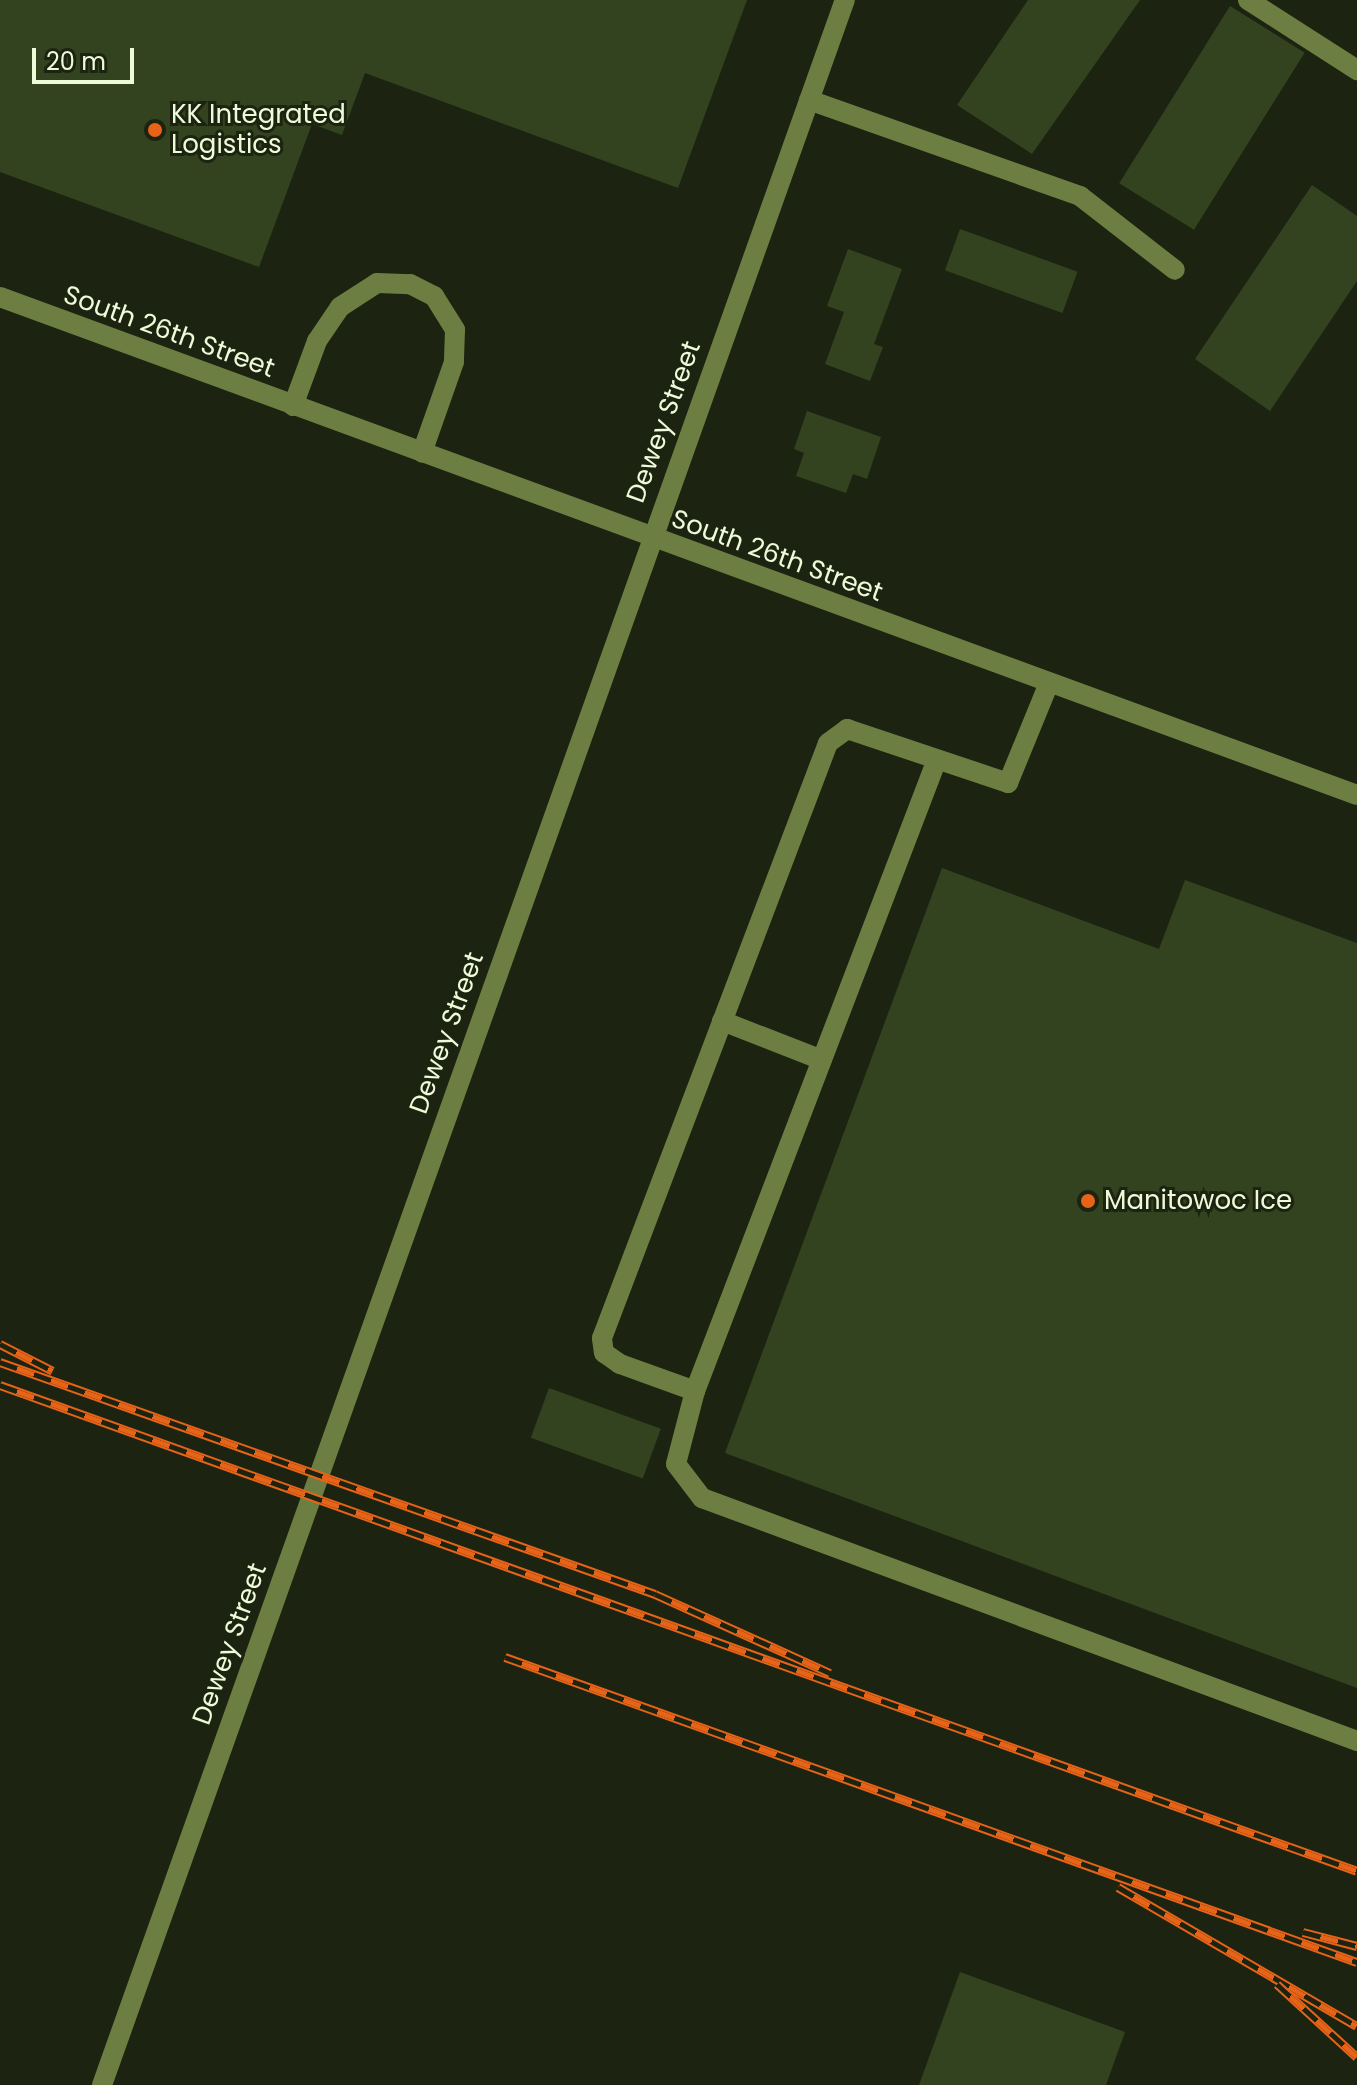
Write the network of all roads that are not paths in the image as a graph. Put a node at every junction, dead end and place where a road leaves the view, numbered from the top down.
1 (845, 0) edge
2 (1248, 0) edge
3 (1357, 70) edge
4 (809, 100) junction
5 (1175, 270) dead end
6 (0, 297) edge
7 (293, 406) junction
8 (422, 453) junction
9 (650, 538) junction
10 (1049, 683) junction
11 (936, 762) junction
12 (1357, 795) edge
13 (722, 1021) junction
14 (822, 1060) junction
15 (695, 1391) junction
16 (1357, 1741) edge
17 (102, 2085) edge

1 - 4 street, Dewey Street
2 - 3 street
4 - 5 street
4 - 9 street, Dewey Street
6 - 7 street, South 26th Street
7 - 8 street, South 26th Street
7 - 8 street
8 - 9 street, South 26th Street
9 - 10 street, South 26th Street
9 - 17 street, Dewey Street
10 - 11 street
10 - 12 street, South 26th Street
11 - 13 street
11 - 14 street
13 - 14 street
13 - 15 street
14 - 15 street
15 - 16 street

